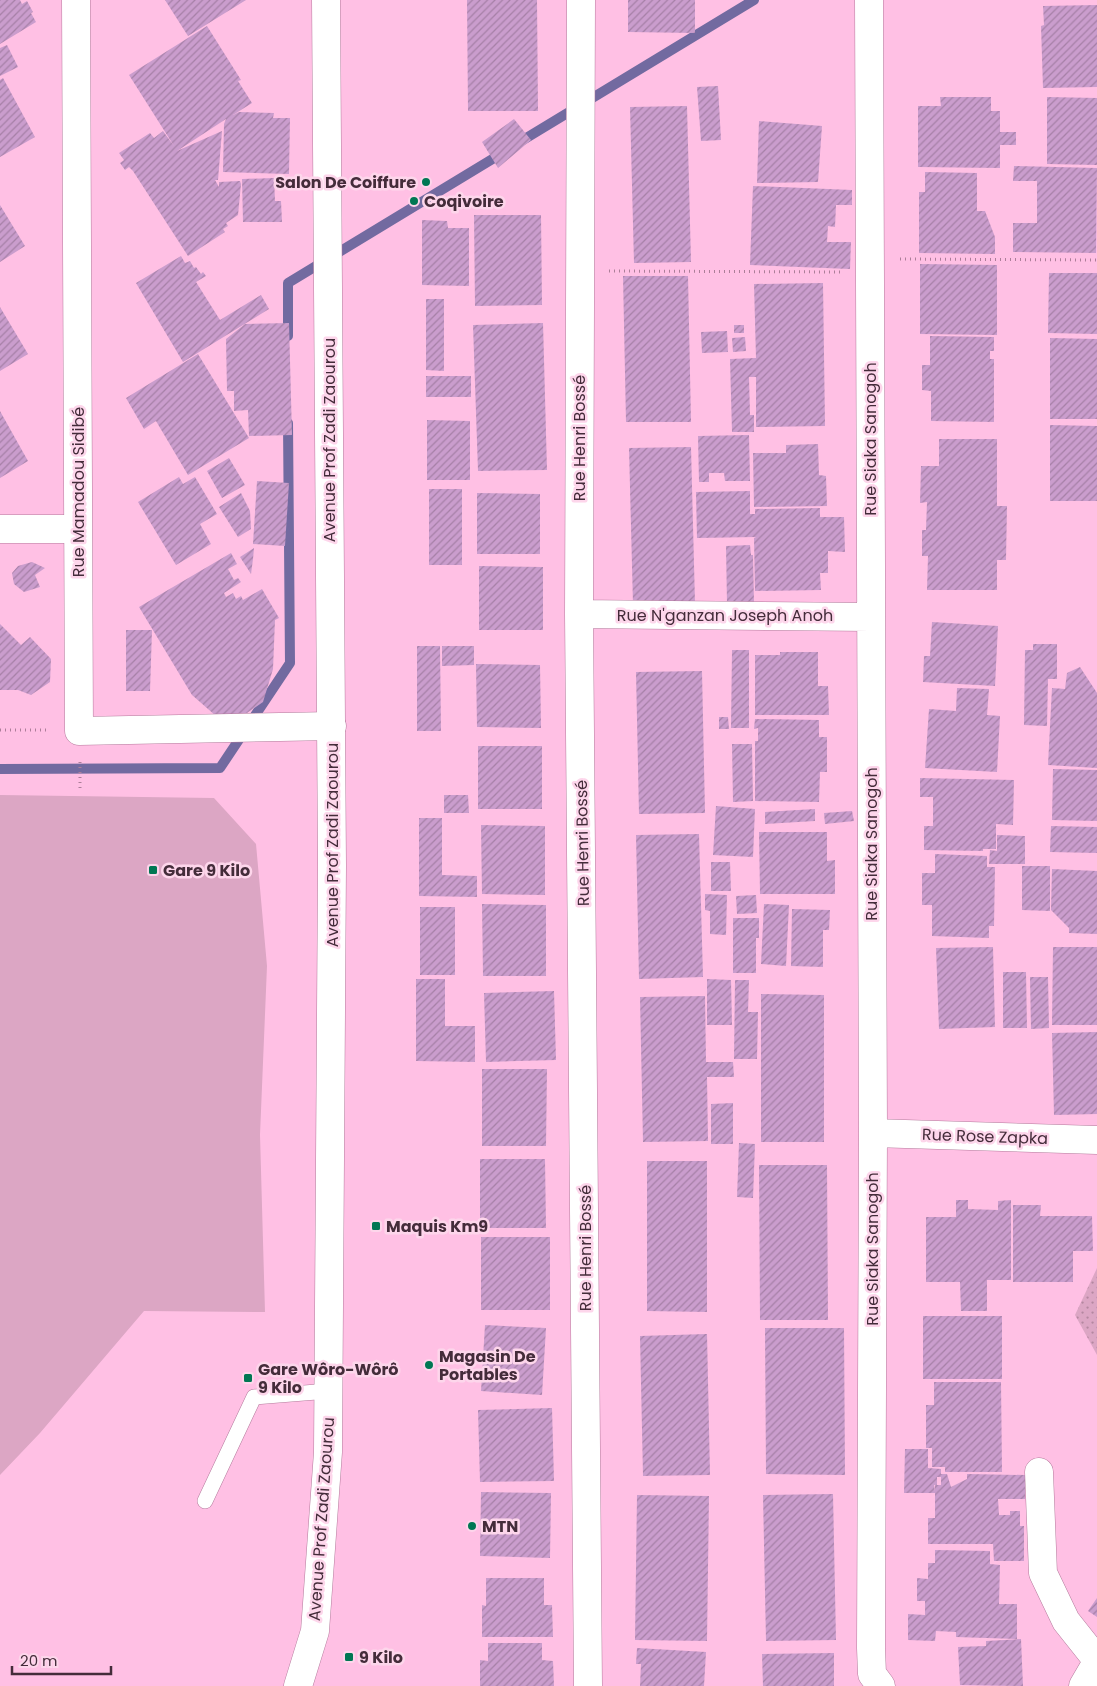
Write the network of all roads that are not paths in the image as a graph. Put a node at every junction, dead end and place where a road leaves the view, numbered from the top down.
1 (76, 0) edge
2 (326, 0) edge
3 (581, 0) edge
4 (869, 0) edge
5 (0, 529) edge
6 (78, 530) junction
7 (579, 614) junction
8 (870, 617) junction
9 (332, 726) junction
10 (873, 1133) junction
11 (1097, 1140) edge
12 (328, 1390) junction
13 (1039, 1472) dead end
14 (205, 1501) dead end
15 (1097, 1661) edge
16 (298, 1686) edge
17 (588, 1686) edge
18 (881, 1686) edge
19 (1083, 1686) edge

1 - 6 street, Rue Mamadou Sidibé
2 - 9 street, Avenue Prof Zadi Zaourou
3 - 7 street, Rue Henri Bossé
4 - 8 street, Rue Siaka Sanogoh
5 - 6 street
6 - 9 street, Rue Mamadou Sidibé
7 - 8 street, Rue N'ganzan Joseph Anoh
7 - 17 street, Rue Henri Bossé
8 - 10 street, Rue Siaka Sanogoh
9 - 12 street, Avenue Prof Zadi Zaourou
10 - 11 street, Rue Rose Zapka
10 - 18 street, Rue Siaka Sanogoh
12 - 14 lane
12 - 16 street, Avenue Prof Zadi Zaourou
13 - 15 street
15 - 19 street

